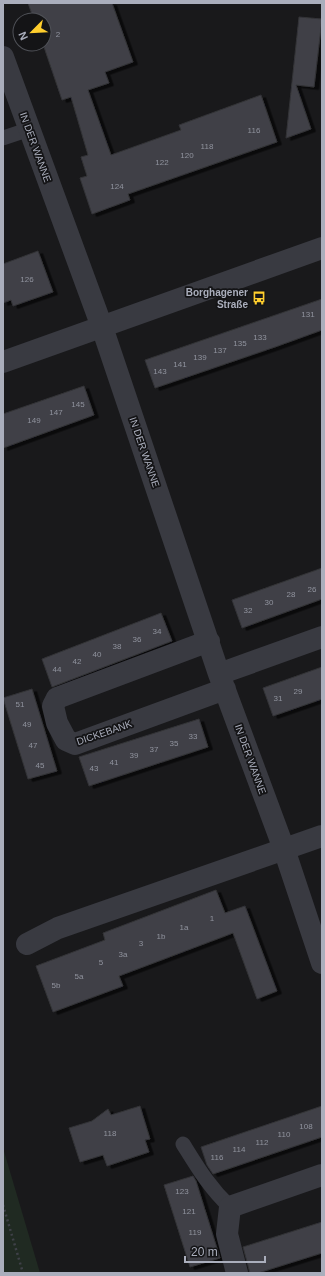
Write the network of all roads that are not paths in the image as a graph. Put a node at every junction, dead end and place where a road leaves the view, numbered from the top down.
1 (3, 57) edge
2 (30, 129) junction
3 (3, 138) edge
4 (322, 248) edge
5 (102, 327) junction
6 (3, 362) edge
7 (322, 637) edge
8 (209, 641) junction
9 (222, 682) junction
10 (322, 836) edge
11 (284, 849) junction
12 (27, 944) dead end
13 (322, 963) edge
14 (183, 1144) dead end
15 (322, 1175) edge
16 (230, 1208) junction
17 (237, 1273) edge

1 - 2 street, IN DER WANNE
2 - 3 lane
2 - 5 street, IN DER WANNE
4 - 5 street
5 - 6 street
5 - 8 street, IN DER WANNE
7 - 9 street, DICKEBANK
8 - 9 street, IN DER WANNE
8 - 9 street, DICKEBANK
9 - 11 street, IN DER WANNE
10 - 11 street
11 - 12 street
11 - 13 street, IN DER WANNE
14 - 16 lane
15 - 16 street
16 - 17 street

